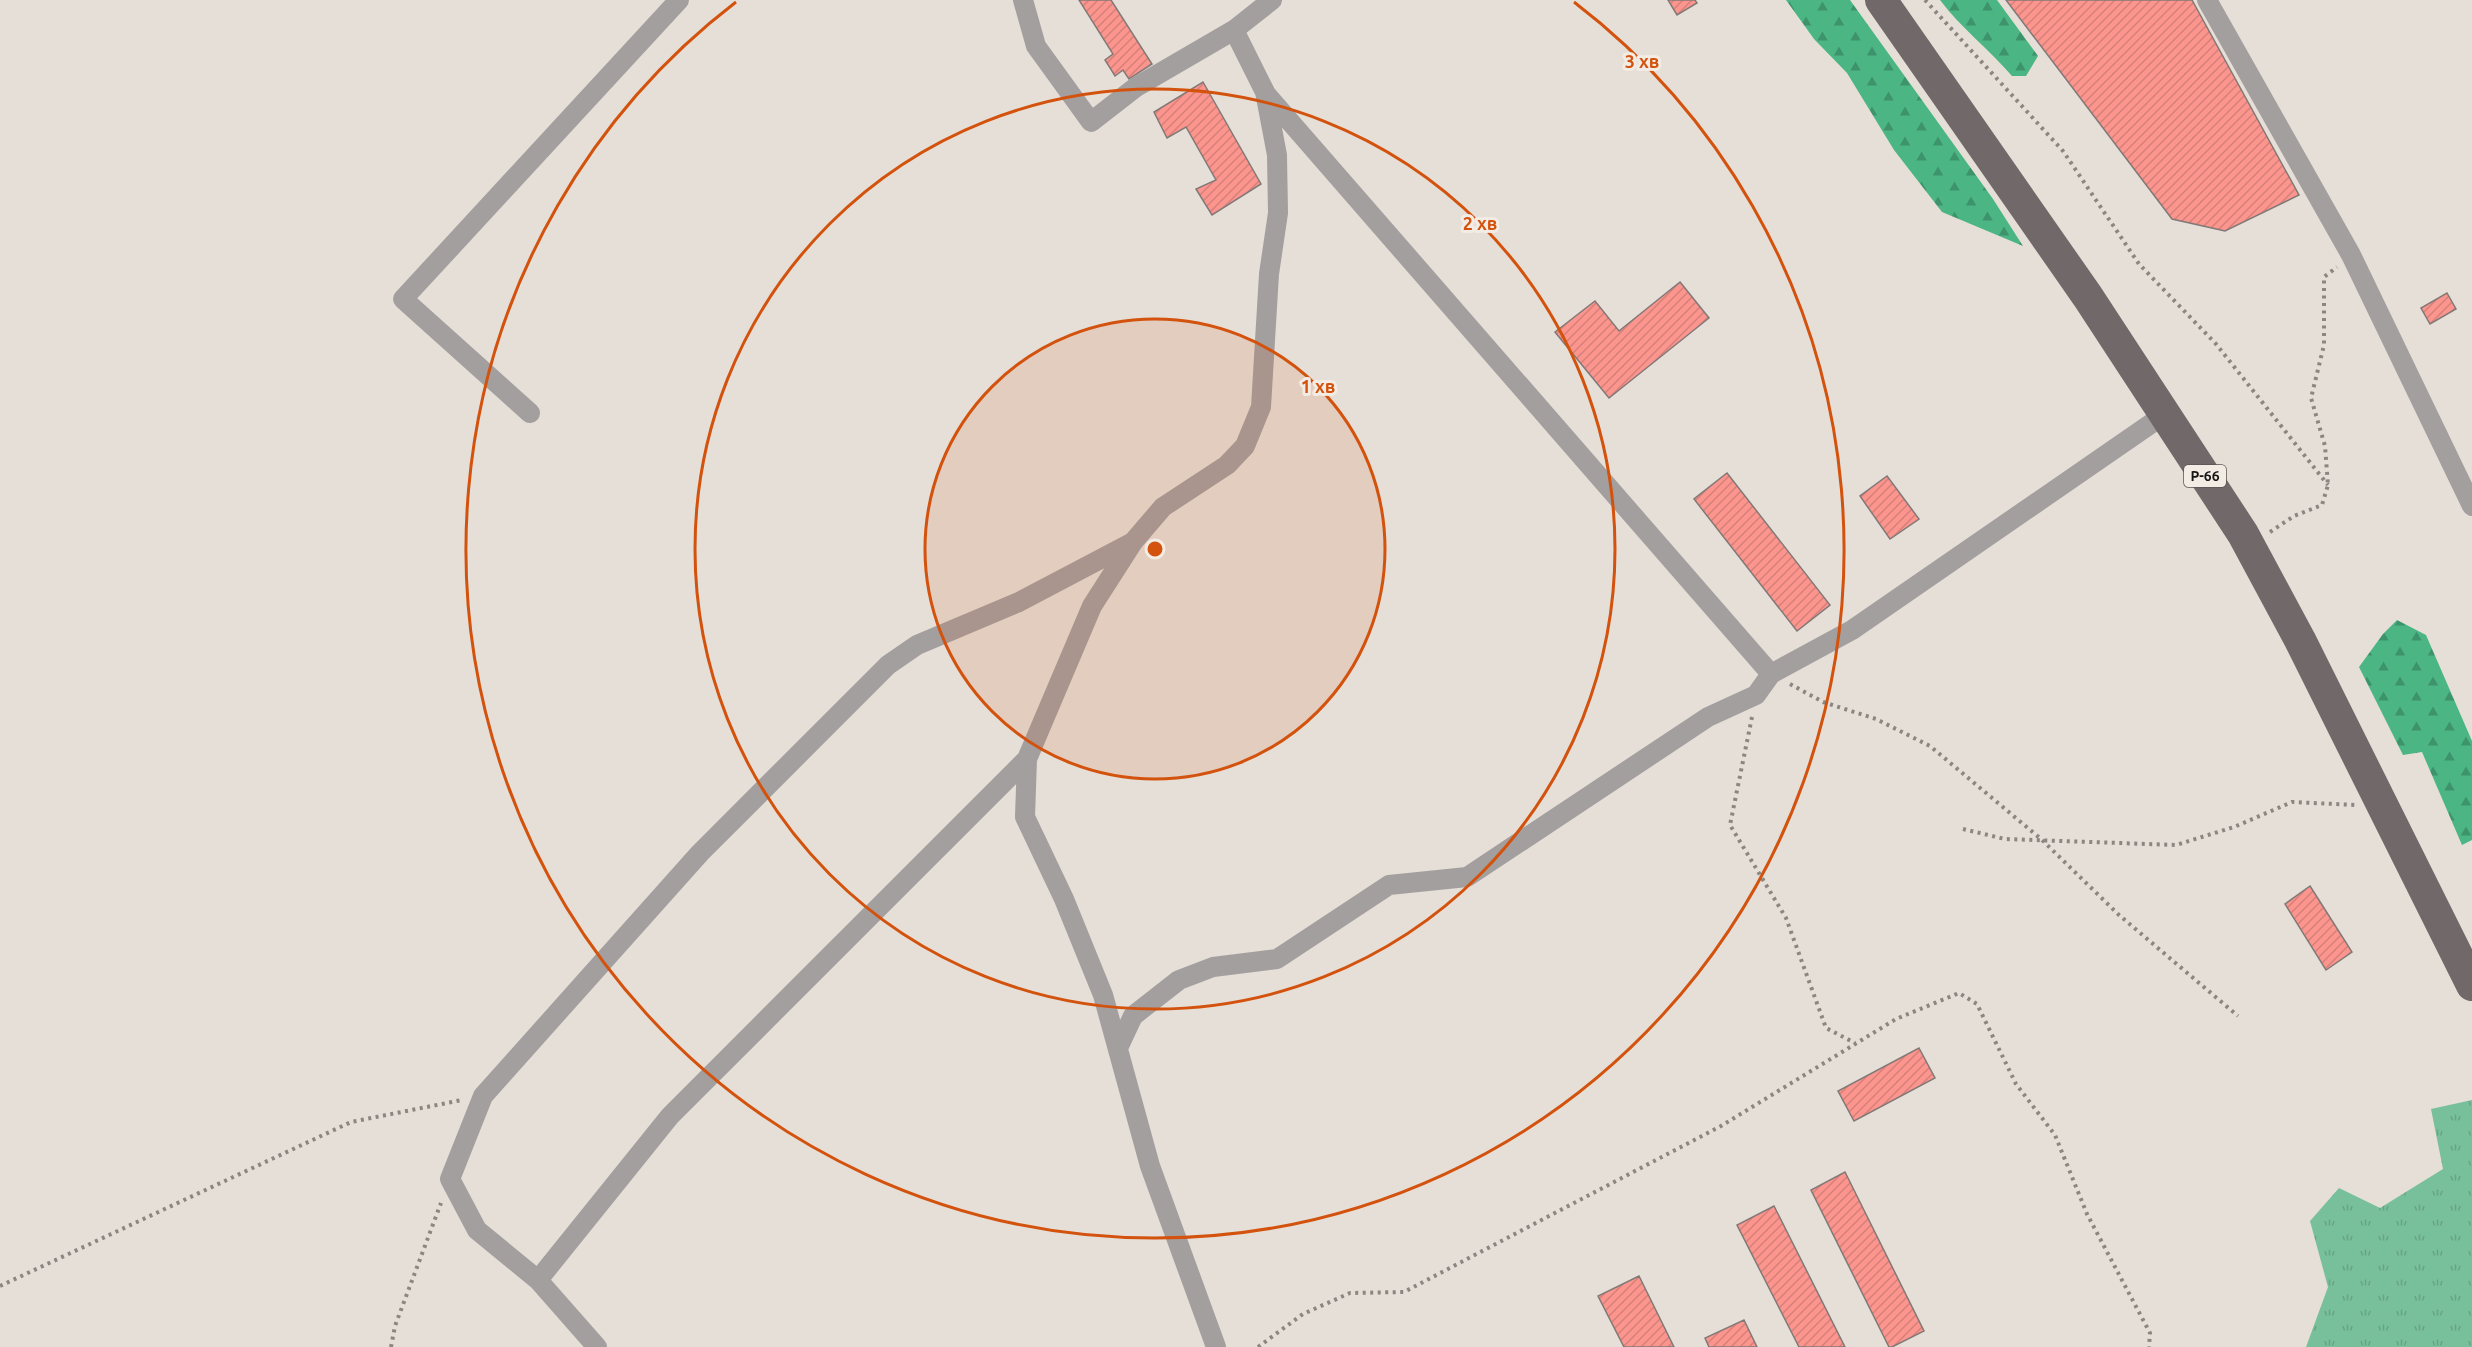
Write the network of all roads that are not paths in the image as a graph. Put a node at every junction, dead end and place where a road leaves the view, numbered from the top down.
1 (679, 0) edge
2 (1023, 0) edge
3 (1272, 0) edge
4 (1881, 0) edge
5 (2207, 0) edge
6 (1234, 30) junction
7 (1265, 92) junction
8 (530, 413) dead end
9 (2165, 414) junction
10 (2472, 506) edge
11 (1133, 542) junction
12 (1772, 674) junction
13 (1027, 759) junction
14 (2472, 985) edge
15 (1118, 1048) junction
16 (538, 1280) junction
17 (597, 1347) edge
18 (1216, 1347) edge

1 - 8 street
2 - 6 street
3 - 6 street
4 - 9 main road, Р-66
5 - 10 street
6 - 7 street
7 - 11 street
7 - 12 street
9 - 12 street
9 - 14 main road, Р-66
11 - 13 street
11 - 16 street
12 - 15 street
13 - 15 street
13 - 16 street
15 - 18 street
16 - 17 street

